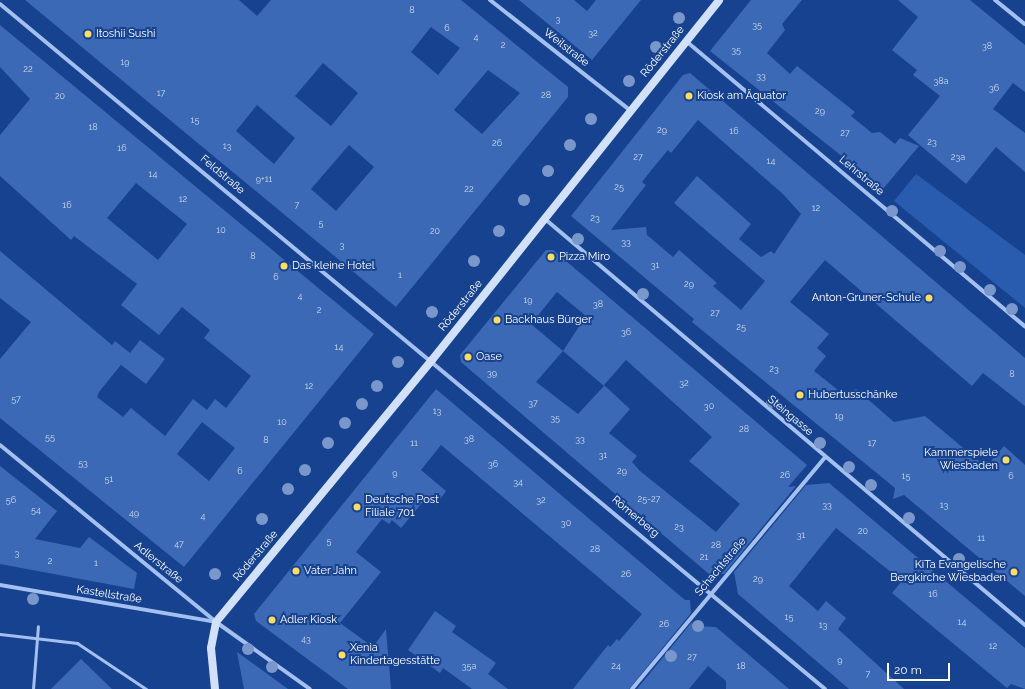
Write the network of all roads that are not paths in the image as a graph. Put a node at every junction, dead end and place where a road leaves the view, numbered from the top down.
1 (490, 0) edge
2 (719, 0) edge
3 (995, 0) edge
4 (0, 4) edge
5 (1025, 24) edge
6 (685, 41) junction
7 (630, 110) junction
8 (545, 219) junction
9 (1025, 326) edge
10 (432, 360) junction
11 (0, 445) edge
12 (825, 457) junction
13 (0, 585) edge
14 (712, 593) junction
15 (216, 622) junction
16 (1025, 625) edge
17 (38, 626) dead end
18 (0, 634) edge
19 (38, 638) junction
20 (33, 689) edge
21 (146, 689) edge
22 (215, 689) edge
23 (310, 689) edge
24 (632, 689) edge
25 (825, 689) edge

1 - 7 street, Weilstraße
2 - 6 street, Röderstraße
3 - 5 street
4 - 10 street, Feldstraße
6 - 7 street, Röderstraße
6 - 9 street, Lehrstraße
7 - 8 street, Röderstraße
8 - 10 street, Röderstraße
8 - 12 street, Steingasse
10 - 14 street, Römerberg
10 - 15 street, Röderstraße
11 - 15 street, Adlerstraße
12 - 14 street, Schachtstraße
12 - 16 street, Steingasse
13 - 15 street, Kastellstraße
14 - 24 street, Schachtstraße
14 - 25 street, Römerberg
15 - 22 street
15 - 23 street, Adlerstraße
17 - 19 lane
18 - 19 lane
19 - 20 lane
19 - 21 lane

